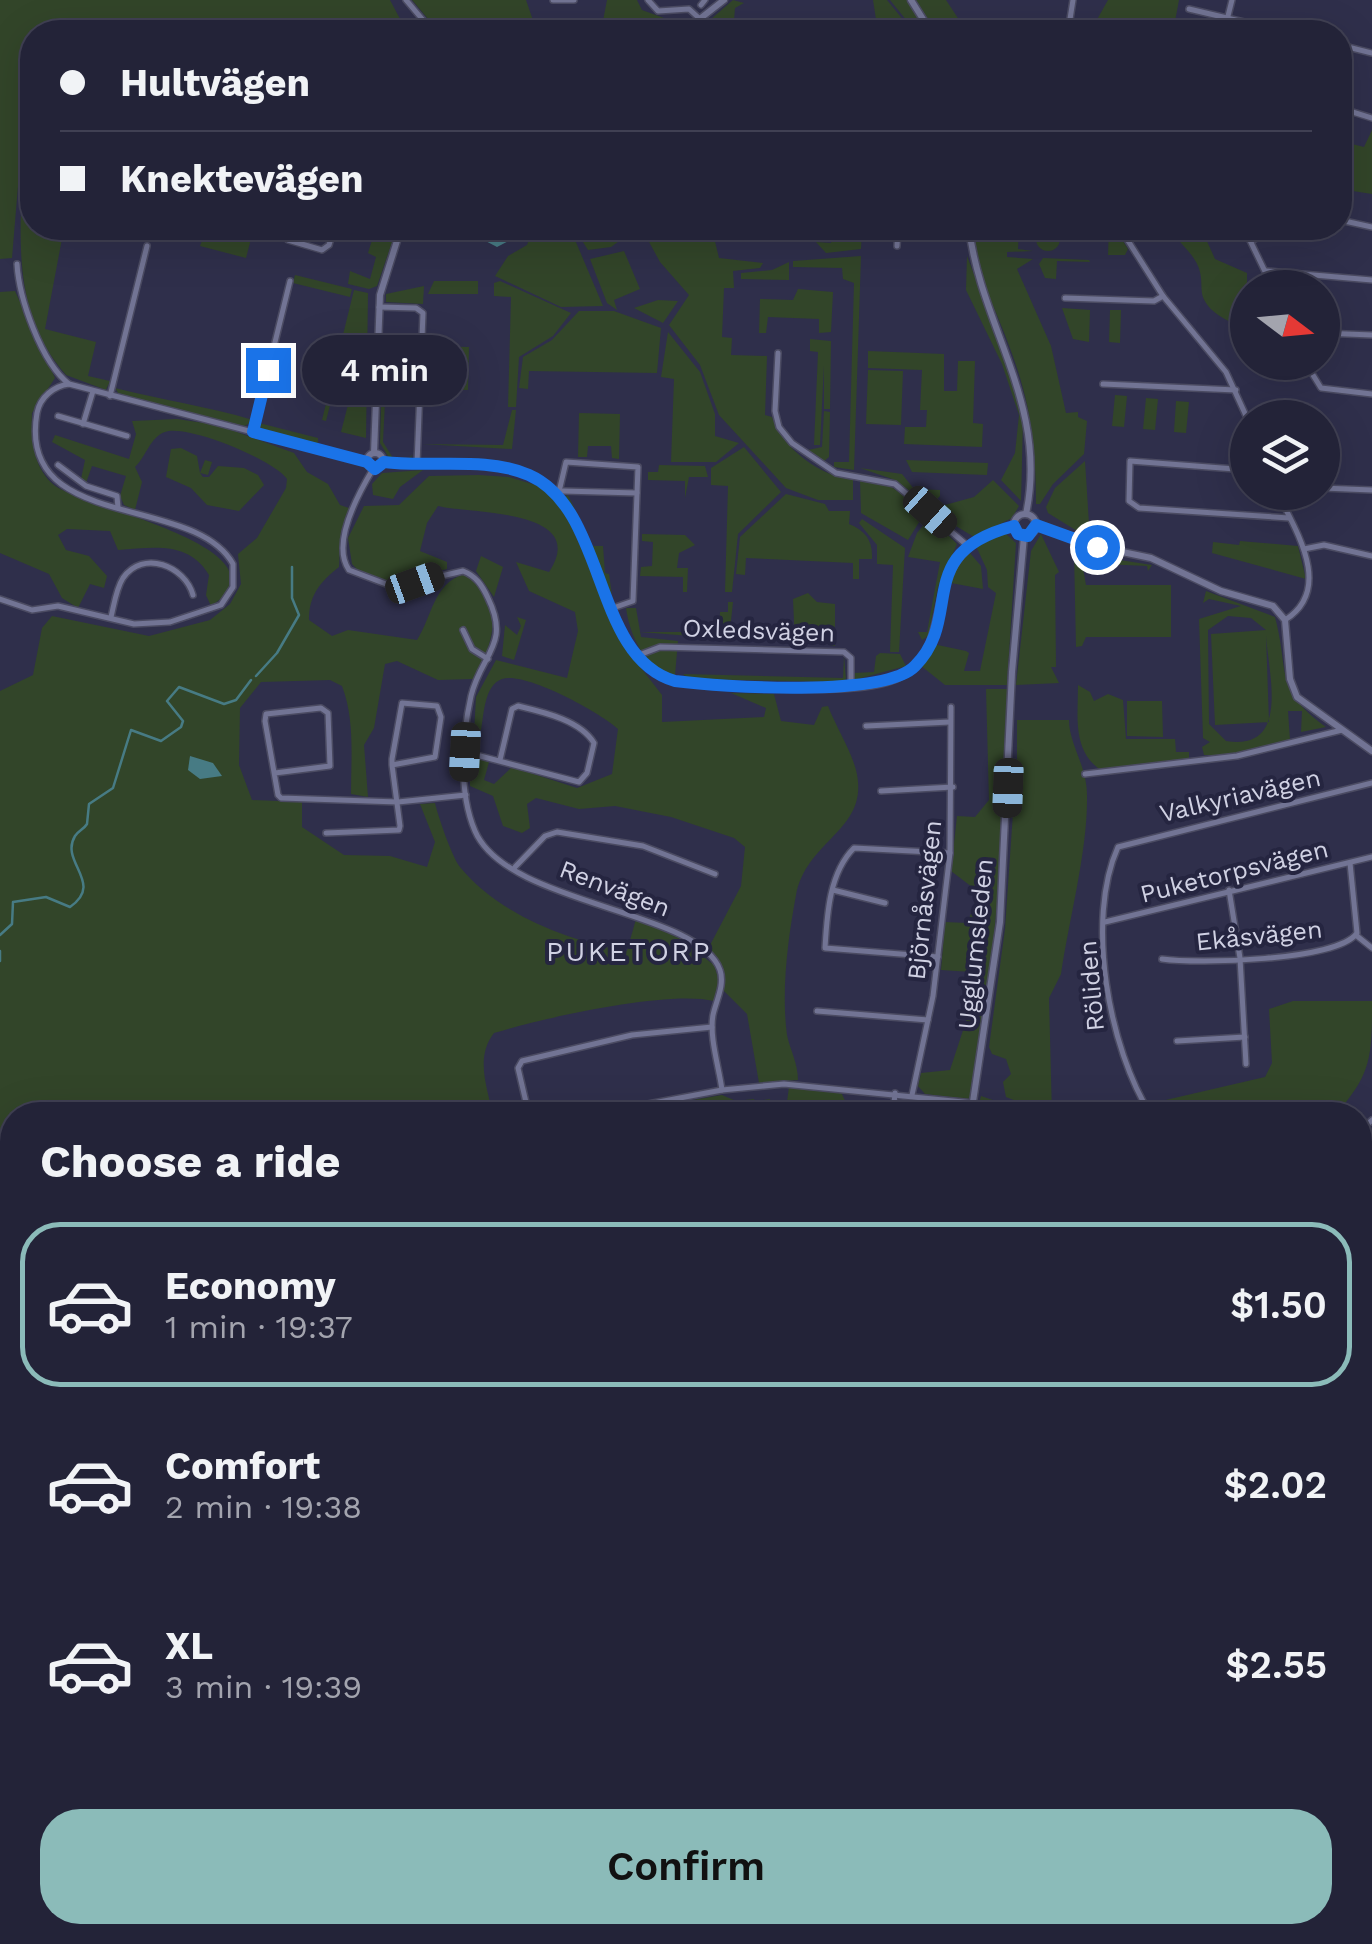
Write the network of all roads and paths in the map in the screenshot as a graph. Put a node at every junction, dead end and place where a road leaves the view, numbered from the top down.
1 (406, 0) edge
2 (553, 0) edge
3 (574, 0) edge
4 (648, 0) edge
5 (724, 0) edge
6 (1232, 0) edge
7 (1189, 9) dead end
8 (700, 19) joint
9 (1227, 19) junction
10 (423, 20) edge
11 (1232, 20) edge
12 (288, 240) edge
13 (331, 240) edge
14 (397, 240) edge
15 (897, 240) edge
16 (971, 240) edge
17 (1128, 240) edge
18 (1250, 241) edge
19 (147, 246) dead end
20 (897, 246) dead end
21 (17, 264) dead end
22 (1265, 270) edge
23 (1340, 278) edge
24 (1372, 280) edge
25 (290, 281) dead end
26 (1163, 296) junction
27 (1065, 298) dead end
28 (379, 306) junction
29 (1340, 334) edge
30 (1372, 336) edge
31 (778, 353) dead end
32 (1316, 380) edge
33 (69, 384) junction
34 (1103, 384) dead end
35 (92, 390) junction
36 (1236, 390) junction
37 (1372, 394) edge
38 (110, 396) junction
39 (1240, 400) edge
40 (58, 416) dead end
41 (83, 424) junction
42 (253, 432) junction
43 (127, 436) dead end
44 (374, 453) junction
45 (384, 462) junction
46 (58, 465) dead end
47 (417, 465) junction
48 (370, 466) junction
49 (1230, 469) edge
50 (1340, 489) edge
51 (1372, 490) edge
52 (560, 493) junction
53 (636, 493) junction
54 (118, 508) junction
55 (1285, 510) edge
56 (1026, 514) junction
57 (1289, 518) junction
58 (1036, 525) junction
59 (1014, 526) junction
60 (1024, 536) junction
61 (968, 546) junction
62 (1304, 548) junction
63 (1372, 556) edge
64 (193, 595) dead end
65 (0, 599) edge
66 (613, 608) junction
67 (110, 617) junction
68 (1285, 620) junction
69 (464, 630) dead end
70 (638, 658) junction
71 (488, 659) junction
72 (850, 686) junction
73 (951, 708) dead end
74 (950, 722) junction
75 (866, 726) dead end
76 (1342, 730) junction
77 (1372, 750) edge
78 (465, 752) junction
79 (500, 760) junction
80 (392, 764) junction
81 (275, 773) junction
82 (1085, 774) dead end
83 (1372, 783) edge
84 (953, 787) junction
85 (881, 791) dead end
86 (466, 795) junction
87 (398, 802) junction
88 (326, 833) dead end
89 (1118, 847) joint
90 (950, 852) junction
91 (1372, 858) edge
92 (1350, 863) junction
93 (515, 867) junction
94 (715, 874) dead end
95 (833, 890) junction
96 (1228, 890) junction
97 (885, 902) dead end
98 (1106, 922) junction
99 (1357, 936) junction
100 (1372, 948) edge
101 (938, 957) junction
102 (1240, 958) junction
103 (1162, 959) dead end
104 (817, 1011) dead end
105 (929, 1020) junction
106 (712, 1027) junction
107 (1245, 1037) junction
108 (1177, 1041) dead end
109 (1246, 1064) dead end
110 (722, 1090) junction
111 (895, 1092) junction
112 (912, 1095) junction
113 (525, 1102) edge
114 (659, 1102) edge
115 (894, 1102) edge
116 (964, 1102) edge
117 (972, 1102) edge
118 (1143, 1102) edge

1 - 10 street
2 - 3 street
4 - 8 street
5 - 8 street
6 - 9 street
7 - 9 street
9 - 11 street
12 - 13 street
14 - 28 street
15 - 20 street
16 - 56 street
17 - 26 street
18 - 22 street
19 - 38 street
21 - 33 street
23 - 24 street
25 - 42 street
26 - 27 street
26 - 36 street
28 - 44 street
28 - 47 street
29 - 30 street
31 - 61 street
32 - 37 street
33 - 35 street
33 - 54 street
34 - 36 street
35 - 38 street
35 - 41 street
36 - 39 street
38 - 42 street
40 - 41 street
41 - 43 street
42 - 48 street
44 - 45 street
44 - 48 street
45 - 47 street
45 - 48 street
46 - 54 street
47 - 52 street
48 - 71 street, Renvägen
49 - 57 street
50 - 51 street
52 - 53 street
52 - 53 street
52 - 66 street
53 - 66 street
54 - 67 street
55 - 57 street
56 - 58 street
56 - 59 street
57 - 62 street
58 - 60 street
58 - 68 street
59 - 60 street
59 - 61 street
60 - 117 street, Ugglumsleden
61 - 72 street
62 - 63 street
62 - 68 street
64 - 67 street
65 - 67 street
66 - 70 street
68 - 76 street
69 - 71 street
70 - 72 street
70 - 72 street, Oxledsvägen
71 - 78 street, Renvägen
73 - 74 street, Björnåsvägen
74 - 75 street
74 - 84 street, Björnåsvägen
76 - 77 street
76 - 82 street
78 - 79 street
78 - 86 street, Renvägen
79 - 79 street
80 - 80 street
80 - 87 street
81 - 81 street
81 - 87 street
83 - 89 street, Valkyriavägen
84 - 85 street
84 - 90 street, Björnåsvägen
86 - 87 street
86 - 93 street, Renvägen
87 - 88 street
89 - 98 street, Röliden
90 - 95 street
90 - 101 street, Björnåsvägen
91 - 92 street, Puketorpsvägen
92 - 96 street, Puketorpsvägen
92 - 99 street, Ekåsvägen
93 - 94 street
93 - 106 street, Renvägen
95 - 97 street
95 - 101 street
96 - 98 street, Puketorpsvägen
96 - 102 street
98 - 118 street, Röliden
99 - 100 street, Ekåsvägen
99 - 102 street, Ekåsvägen
101 - 105 street, Björnåsvägen
102 - 103 street, Ekåsvägen
102 - 107 street
104 - 105 street
105 - 112 street, Björnåsvägen
106 - 110 street, Renvägen
106 - 113 street
107 - 108 street
107 - 109 street
110 - 111 street
110 - 114 street
111 - 112 street
111 - 115 street
112 - 116 street

